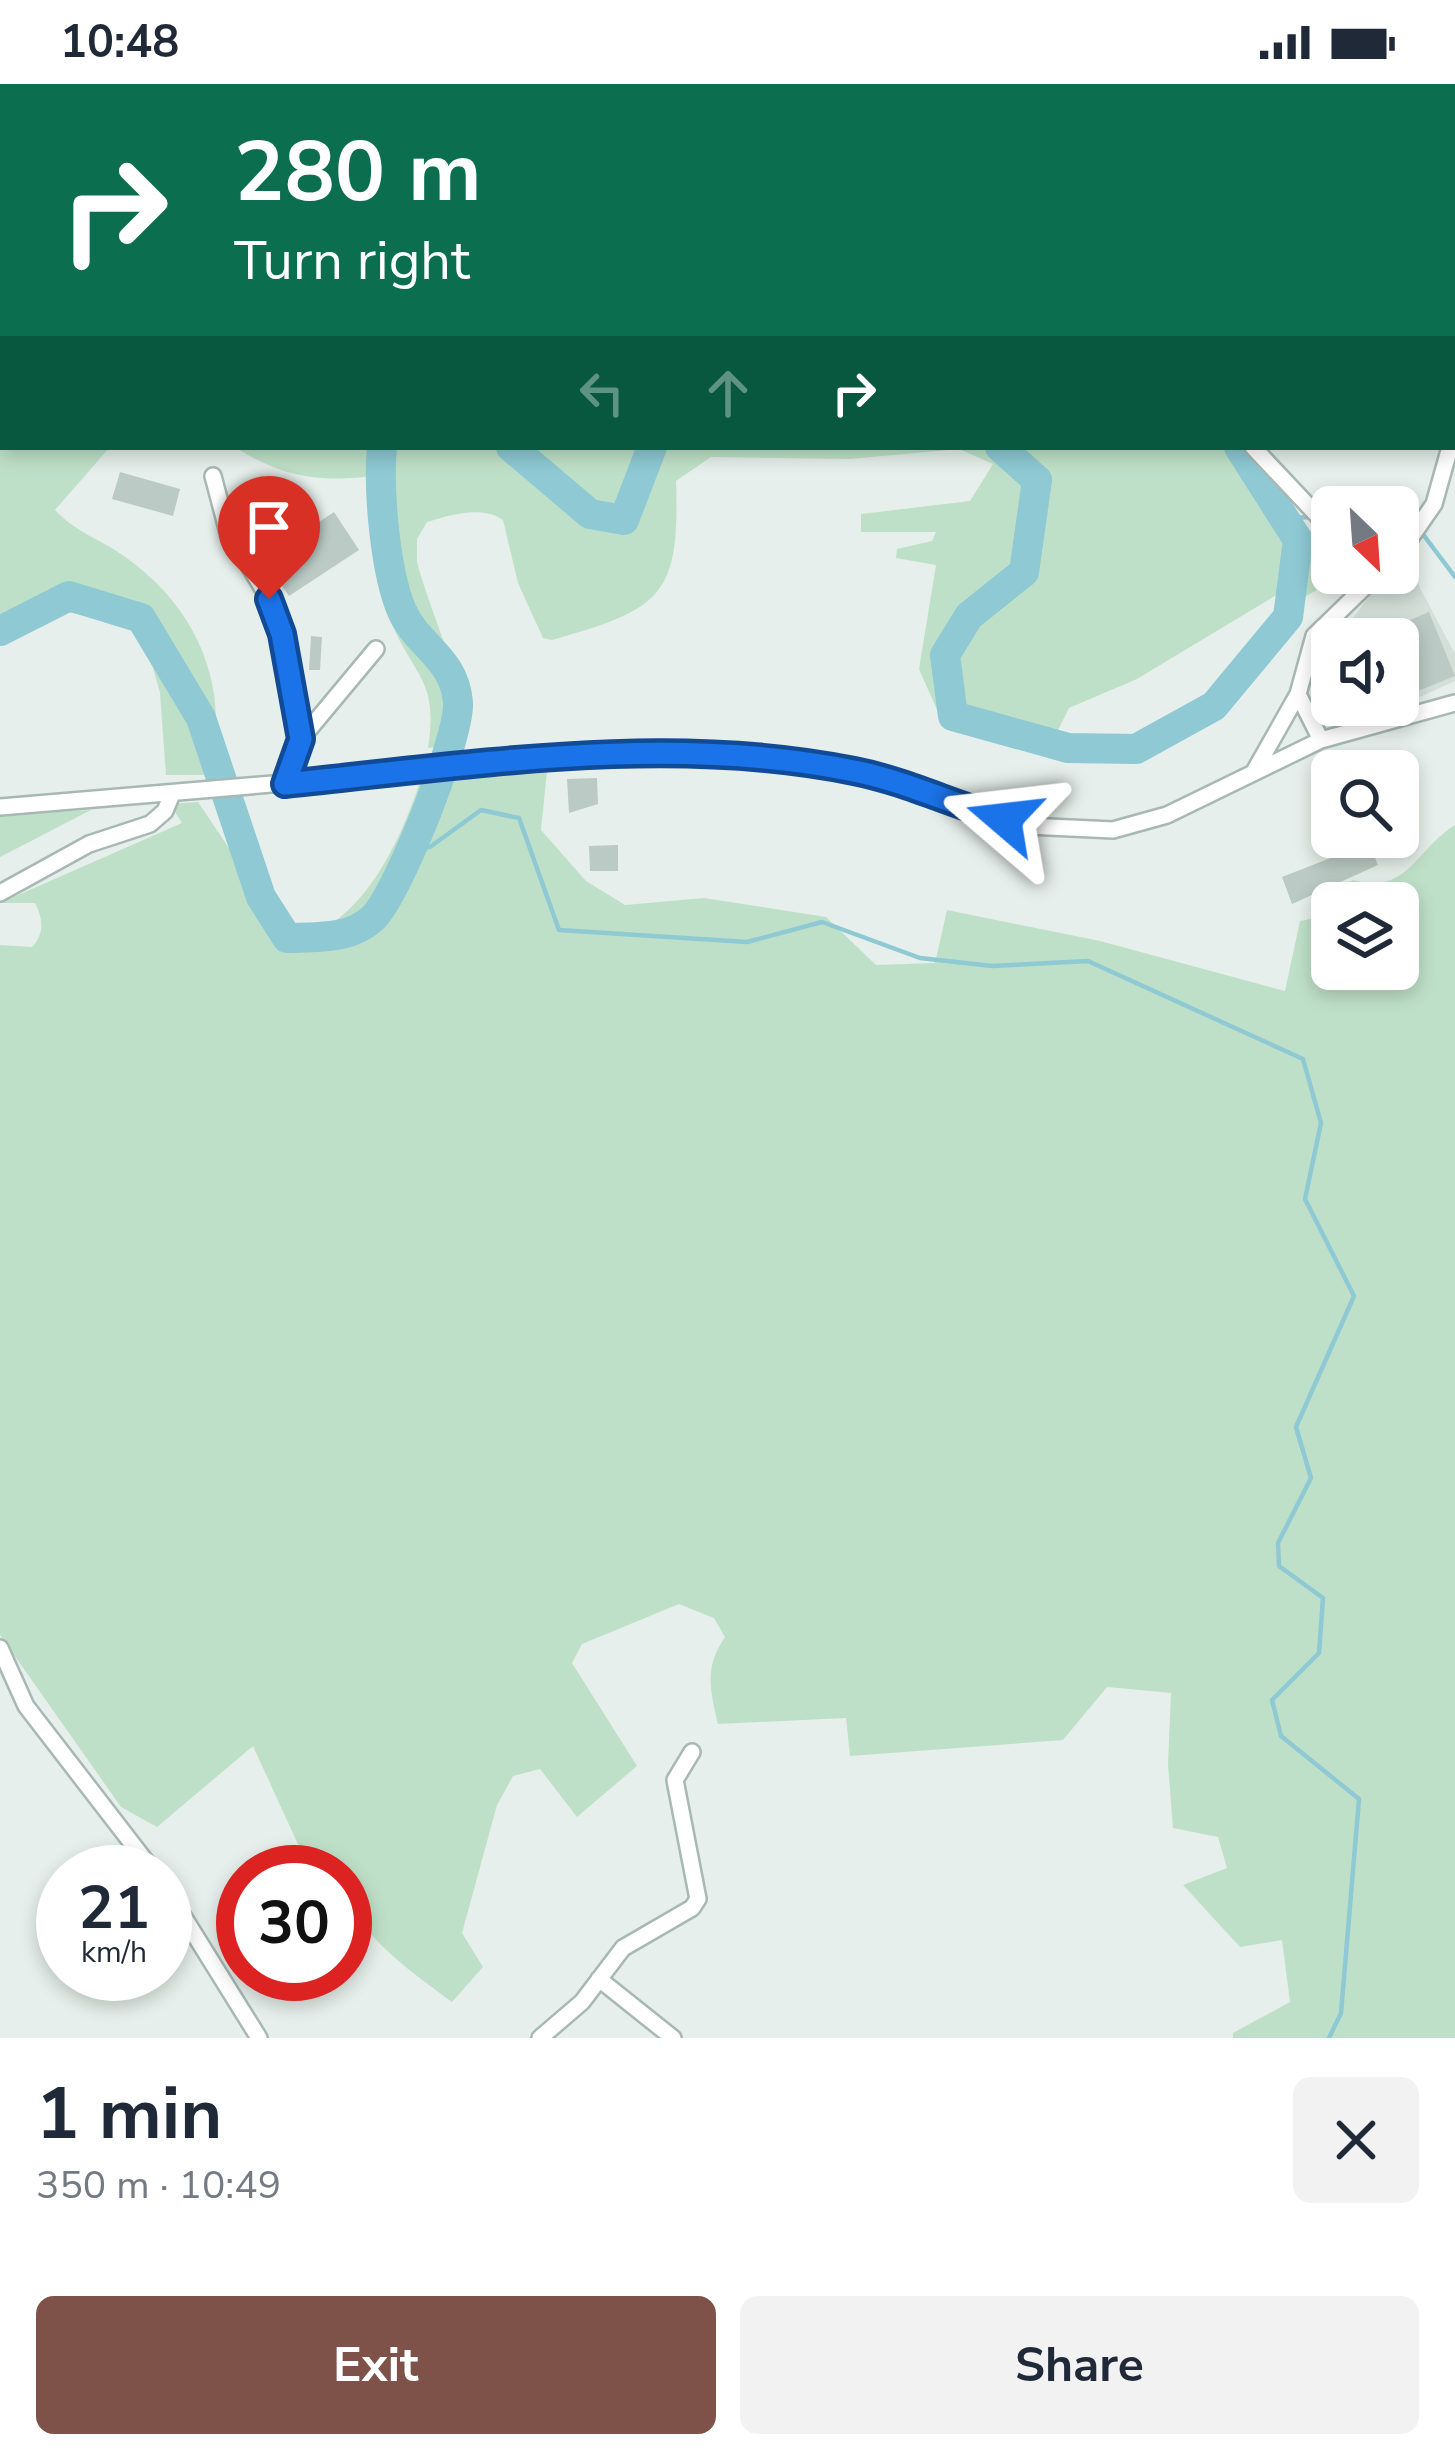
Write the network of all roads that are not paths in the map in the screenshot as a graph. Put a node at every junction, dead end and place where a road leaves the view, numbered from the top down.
1 (1256, 450) edge
2 (1449, 450) edge
3 (213, 476) dead end
4 (1311, 508) edge
5 (1419, 526) edge
6 (1354, 594) edge
7 (376, 649) dead end
8 (1298, 694) junction
9 (1455, 703) edge
10 (301, 739) junction
11 (1321, 740) junction
12 (1253, 773) junction
13 (285, 784) junction
14 (172, 794) junction
15 (0, 807) edge
16 (0, 893) edge
17 (0, 1648) edge
18 (692, 1752) dead end
19 (133, 1845) edge
20 (192, 1930) edge
21 (599, 1978) junction
22 (259, 2038) edge
23 (540, 2038) edge
24 (673, 2038) edge

1 - 4 street
2 - 5 street
3 - 10 street
6 - 8 street
7 - 10 street
8 - 11 street
8 - 12 street
9 - 11 street
10 - 13 street
11 - 12 street
12 - 13 street
13 - 14 street
14 - 15 street
14 - 16 street
17 - 19 street
18 - 21 street
20 - 22 street
21 - 23 street
21 - 24 street

